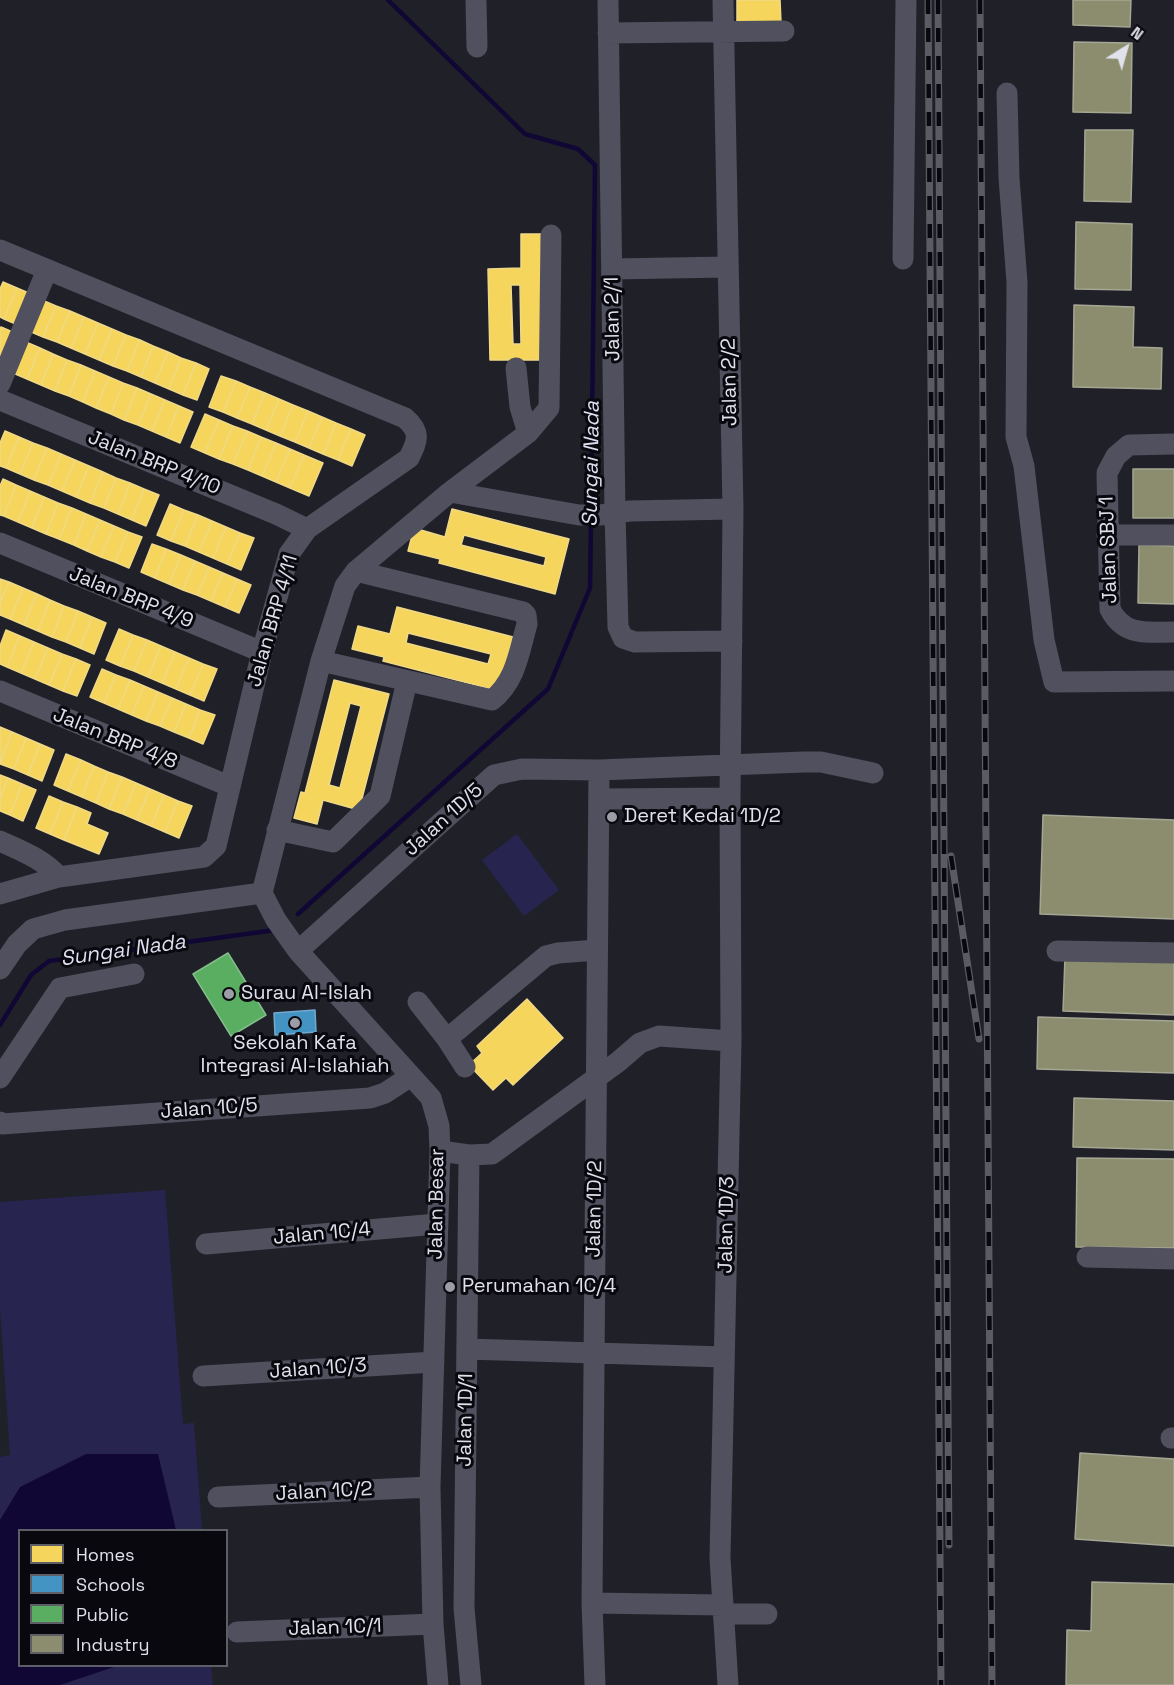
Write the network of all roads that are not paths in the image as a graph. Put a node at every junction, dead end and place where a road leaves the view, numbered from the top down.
1 (476, 0) edge
2 (608, 0) edge
3 (723, 0) edge
4 (906, 0) edge
5 (784, 31) dead end
6 (724, 32) junction
7 (608, 33) junction
8 (477, 47) dead end
9 (1007, 93) dead end
10 (551, 235) dead end
11 (0, 250) edge
12 (903, 259) dead end
13 (729, 267) junction
14 (612, 269) junction
15 (47, 270) junction
16 (516, 368) dead end
17 (0, 384) edge
18 (0, 400) edge
19 (528, 433) junction
20 (1174, 444) edge
21 (450, 492) junction
22 (732, 509) junction
23 (598, 514) junction
24 (307, 530) junction
25 (1107, 535) junction
26 (1174, 535) edge
27 (0, 543) edge
28 (356, 571) junction
29 (1174, 632) edge
30 (732, 641) junction
31 (262, 652) junction
32 (321, 661) junction
33 (407, 681) junction
34 (1174, 681) edge
35 (0, 692) edge
36 (730, 764) junction
37 (599, 770) junction
38 (873, 773) dead end
39 (229, 786) junction
40 (730, 798) junction
41 (599, 799) junction
42 (278, 830) junction
43 (0, 841) edge
44 (59, 877) junction
45 (262, 892) junction
46 (0, 894) edge
47 (597, 950) junction
48 (298, 951) junction
49 (1057, 951) dead end
50 (1174, 954) edge
51 (0, 969) edge
52 (134, 974) dead end
53 (417, 1002) dead end
54 (447, 1039) junction
55 (731, 1041) junction
56 (465, 1067) dead end
57 (411, 1076) junction
58 (596, 1076) junction
59 (0, 1078) edge
60 (1, 1123) edge
61 (440, 1151) junction
62 (469, 1155) junction
63 (437, 1224) junction
64 (206, 1244) dead end
65 (1087, 1257) dead end
66 (1174, 1259) edge
67 (467, 1349) junction
68 (594, 1353) junction
69 (724, 1357) junction
70 (434, 1362) junction
71 (203, 1376) dead end
72 (430, 1487) junction
73 (218, 1497) dead end
74 (592, 1603) junction
75 (722, 1609) junction
76 (767, 1614) dead end
77 (432, 1624) junction
78 (237, 1632) dead end
79 (438, 1685) edge
80 (471, 1685) edge
81 (596, 1685) edge
82 (728, 1685) edge

1 - 8 street
2 - 7 street, Jalan 2/1
3 - 6 street, Jalan 2/2
4 - 12 street
5 - 6 street
6 - 7 street
6 - 13 street, Jalan 2/2
7 - 14 street, Jalan 2/1
9 - 34 street
10 - 19 street
11 - 15 street, Jalan BRP 4/11
13 - 14 street
13 - 22 street, Jalan 2/2
14 - 23 street, Jalan 2/1
15 - 17 street
15 - 24 street, Jalan BRP 4/11
16 - 19 street
18 - 24 street, Jalan BRP 4/10
19 - 21 street
20 - 25 street, Jalan SBJ 1
21 - 23 street
21 - 28 street
22 - 23 street
22 - 30 street, Jalan 2/2
23 - 30 street, Jalan 2/1
24 - 31 street, Jalan BRP 4/11
25 - 26 street
25 - 29 street, Jalan SBJ 1
27 - 31 street, Jalan BRP 4/9
28 - 32 street
28 - 33 street
30 - 36 street, Jalan 2/2
31 - 39 street, Jalan BRP 4/11
32 - 33 street
32 - 42 street
33 - 42 street
35 - 39 street, Jalan BRP 4/8
36 - 37 street, Jalan 1D/5
36 - 38 street, Jalan 1D/5
36 - 40 street, Jalan 1D/3
37 - 41 street, Jalan 1D/2
37 - 48 street, Jalan 1D/5
39 - 44 street, Jalan BRP 4/11
40 - 41 street
40 - 55 street, Jalan 1D/3
41 - 47 street, Jalan 1D/2
42 - 45 street
43 - 44 street
44 - 46 street, Jalan BRP 4/11
45 - 48 street, Jalan Besar
45 - 51 street
47 - 54 street
47 - 58 street, Jalan 1D/2
48 - 57 street, Jalan Besar
49 - 50 street
52 - 59 street
53 - 54 street
54 - 56 street
55 - 58 street
55 - 69 street, Jalan 1D/3
57 - 60 street, Jalan 1C/5
57 - 61 street, Jalan Besar
58 - 62 street
58 - 68 street, Jalan 1D/2
61 - 62 street
61 - 63 street, Jalan Besar
62 - 67 street, Jalan 1D/1
63 - 64 street, Jalan 1C/4
63 - 70 street, Jalan Besar
65 - 66 street
67 - 68 street
67 - 80 street, Jalan 1D/1
68 - 69 street
68 - 74 street, Jalan 1D/2
69 - 75 street, Jalan 1D/3
70 - 71 street, Jalan 1C/3
70 - 72 street, Jalan Besar
72 - 73 street, Jalan 1C/2
72 - 77 street, Jalan Besar
74 - 75 street
74 - 81 street, Jalan 1D/2
75 - 76 street
75 - 82 street, Jalan 1D/3
77 - 78 street, Jalan 1C/1
77 - 79 street, Jalan Besar

